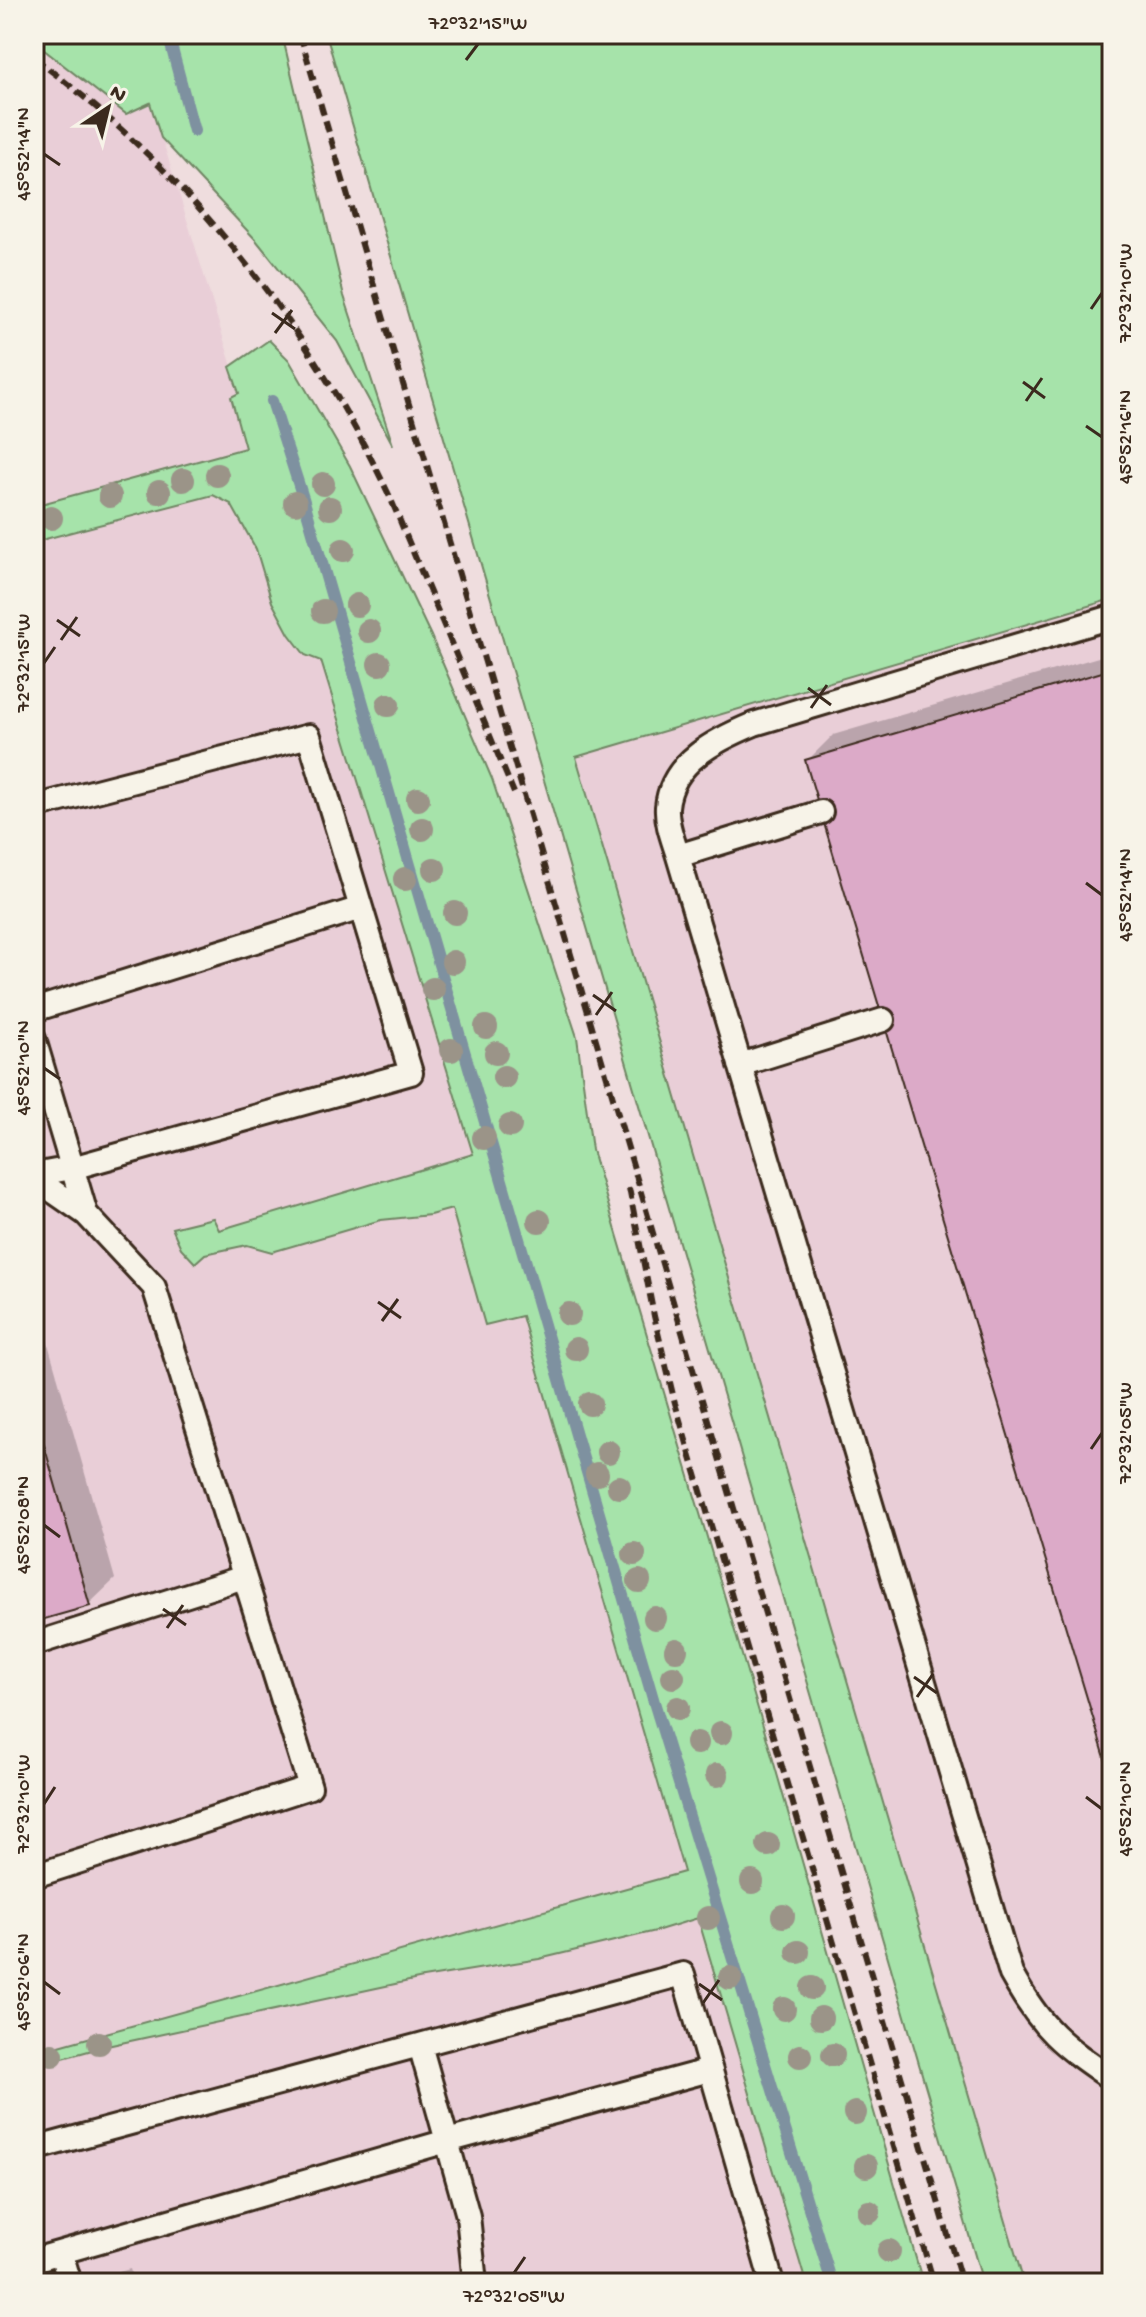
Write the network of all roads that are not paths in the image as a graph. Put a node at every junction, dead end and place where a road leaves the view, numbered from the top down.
1 (1112, 617) edge
2 (34, 807) edge
3 (821, 812) dead end
4 (678, 856) junction
5 (361, 908) junction
6 (34, 1010) edge
7 (883, 1020) dead end
8 (34, 1039) edge
9 (740, 1065) junction
10 (72, 1168) junction
11 (34, 1176) edge
12 (86, 1214) junction
13 (244, 1577) junction
14 (34, 1644) edge
15 (34, 1876) edge
16 (420, 2045) junction
17 (710, 2070) junction
18 (1112, 2079) edge
19 (447, 2141) junction
20 (34, 2149) edge
21 (61, 2253) junction
22 (34, 2260) edge
23 (70, 2283) edge
24 (475, 2283) edge
25 (772, 2283) edge

1 - 4 lane
2 - 5 lane
3 - 4 lane
4 - 9 lane
5 - 6 lane
5 - 10 lane
7 - 9 lane
8 - 10 lane
9 - 18 lane
10 - 11 lane
10 - 12 lane
11 - 12 lane
12 - 13 lane
13 - 14 lane
13 - 15 lane
16 - 17 lane
16 - 19 lane
16 - 20 lane
17 - 19 lane
17 - 25 lane
19 - 21 lane
19 - 24 lane
21 - 22 lane
21 - 23 lane

